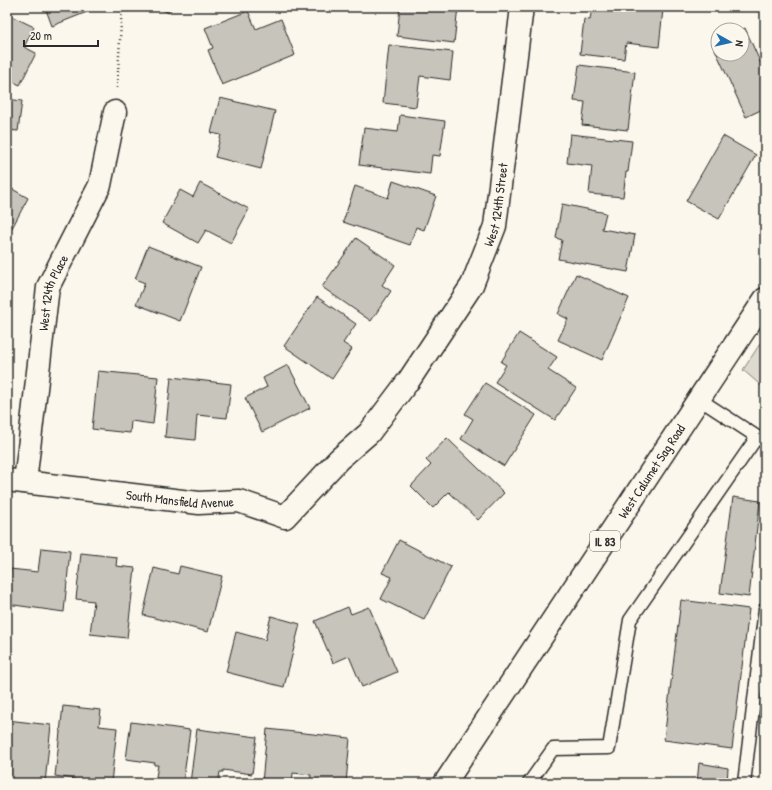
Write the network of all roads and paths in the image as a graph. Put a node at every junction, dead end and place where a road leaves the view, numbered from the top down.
1 (122, 7) edge
2 (522, 7) edge
3 (115, 112) joint
4 (765, 299) edge
5 (409, 380) joint
6 (699, 399) junction
7 (761, 439) edge
8 (16, 481) edge
9 (765, 609) edge
10 (446, 783) edge
11 (529, 783) edge
12 (744, 783) edge

1 - 3 path
2 - 5 street, West 124th Street
3 - 8 street, West 124th Place
4 - 6 street, West Calumet Sag Road / IL 83
5 - 8 street, South Mansfield Avenue
6 - 7 lane
6 - 10 street, West Calumet Sag Road / IL 83
7 - 11 lane
9 - 12 lane

